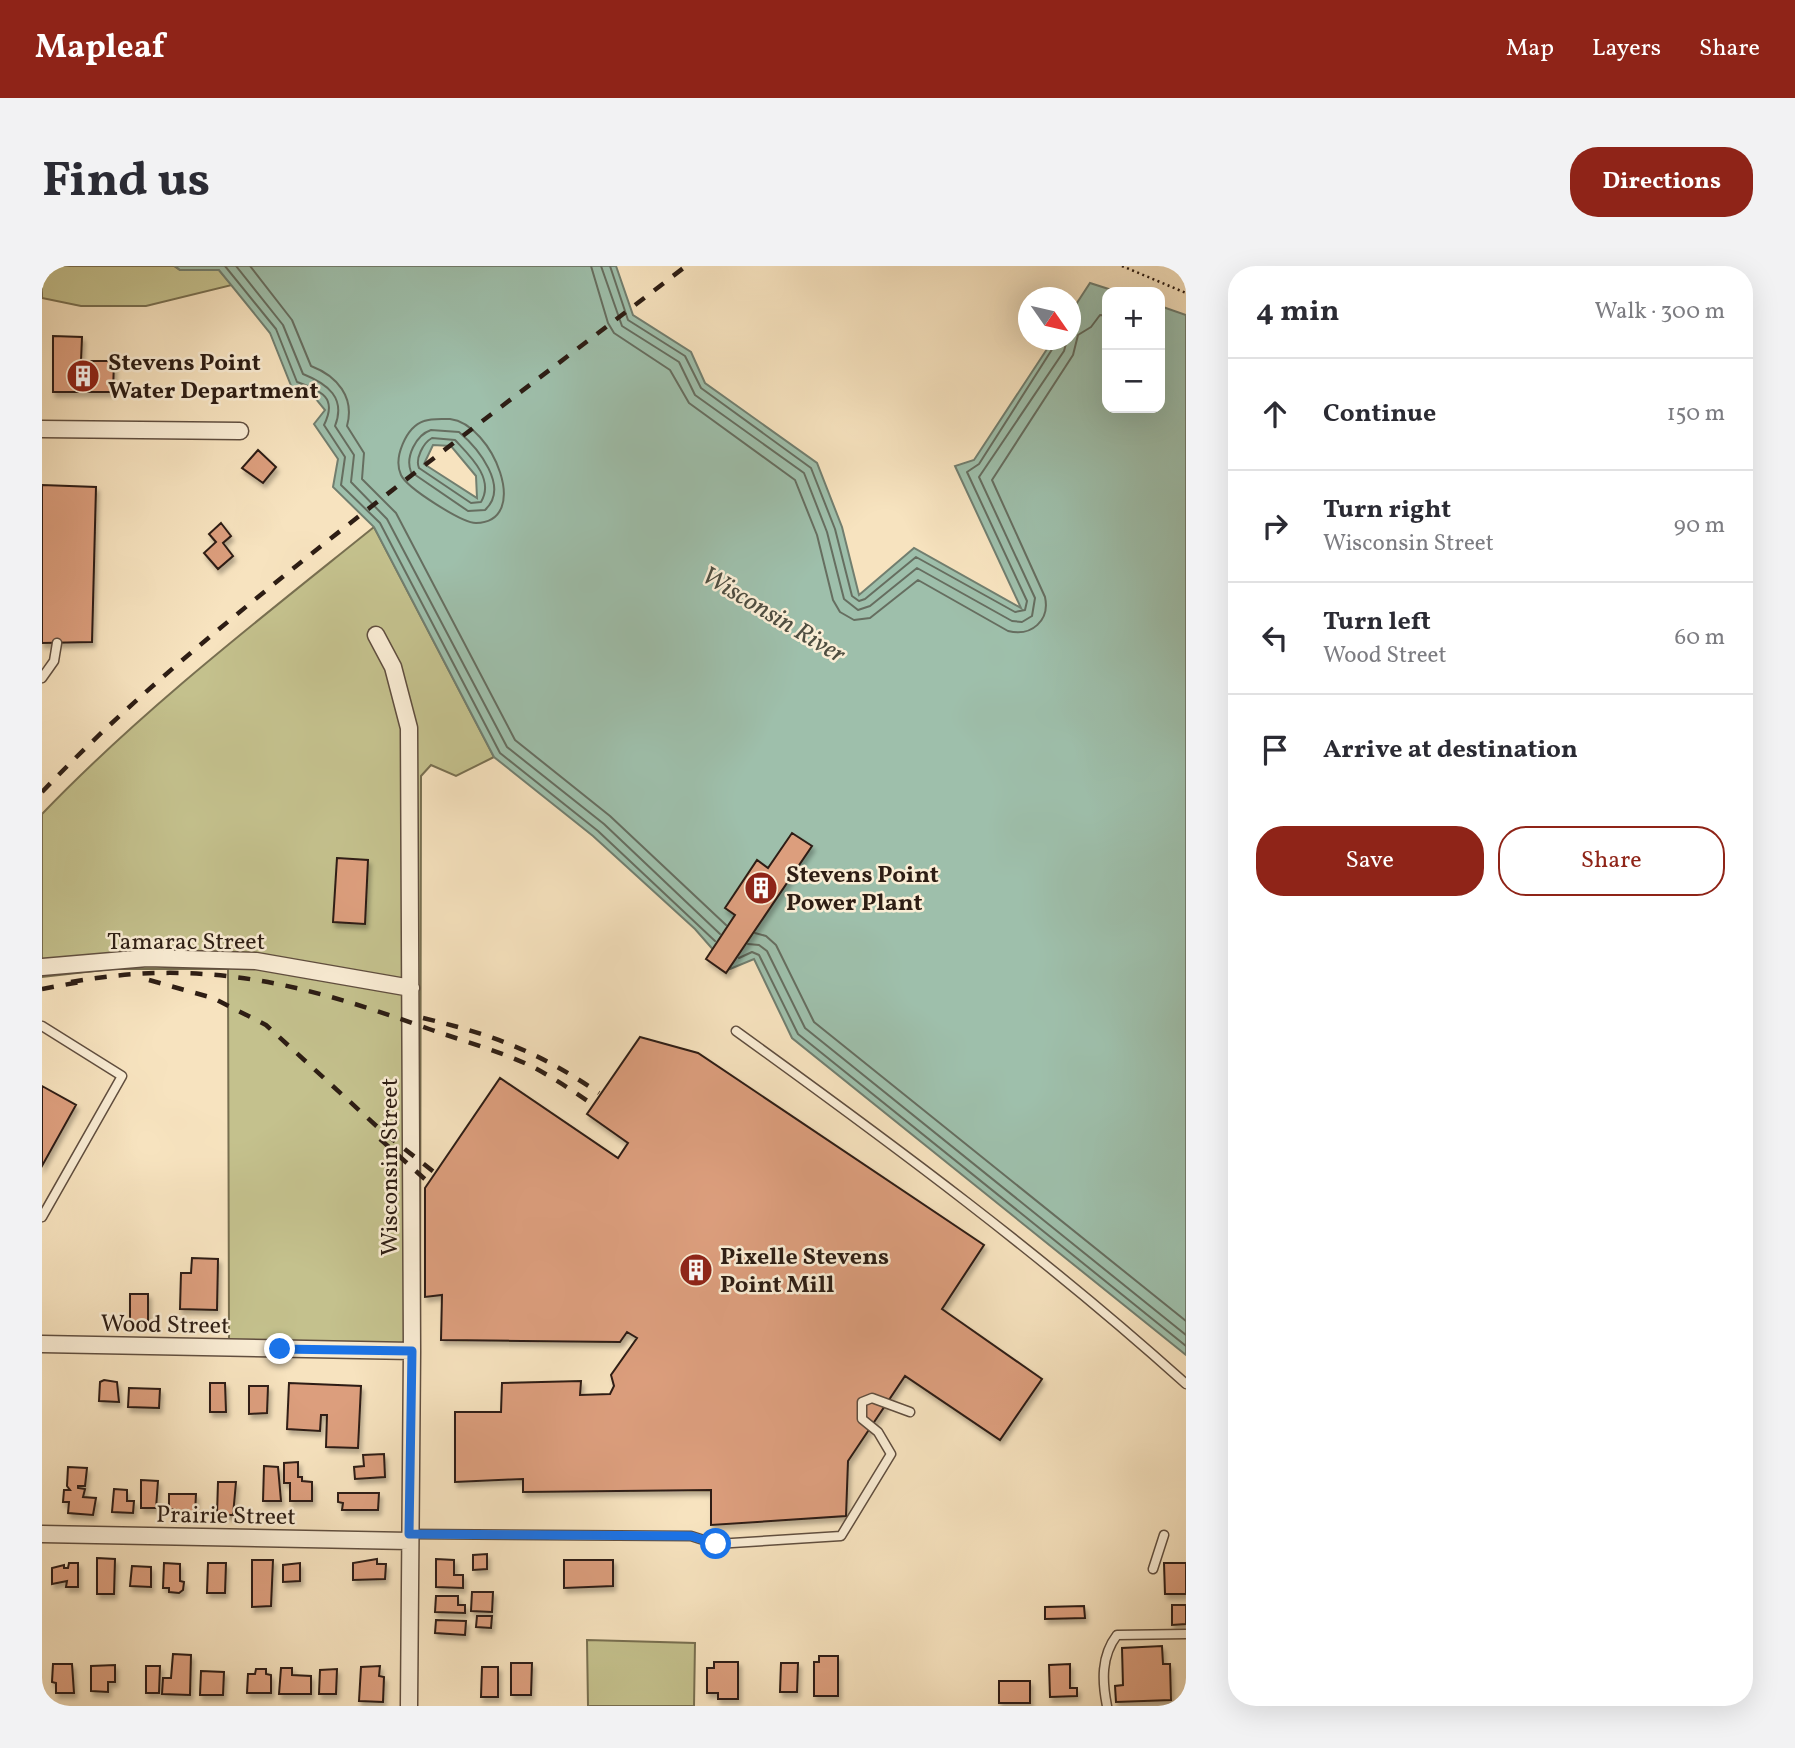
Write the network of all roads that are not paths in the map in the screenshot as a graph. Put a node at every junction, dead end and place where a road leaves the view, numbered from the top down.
1 (42, 429) edge
2 (240, 431) dead end
3 (376, 635) dead end
4 (57, 643) dead end
5 (42, 678) edge
6 (42, 967) edge
7 (411, 988) junction
8 (42, 1026) edge
9 (736, 1031) dead end
10 (42, 1217) edge
11 (42, 1344) edge
12 (412, 1351) junction
13 (1186, 1384) edge
14 (910, 1412) dead end
15 (42, 1534) edge
16 (1164, 1535) dead end
17 (409, 1537) junction
18 (1153, 1569) dead end
19 (1186, 1634) edge
20 (408, 1706) edge
21 (1107, 1706) edge

1 - 2 street
3 - 7 street, Wisconsin Street
4 - 5 lane
6 - 7 street, Tamarac Street
7 - 12 street, Wisconsin Street
8 - 10 lane
9 - 13 lane
11 - 12 street, Wood Street
12 - 17 street, Wisconsin Street
14 - 17 lane
15 - 17 street, Prairie Street
16 - 18 lane
17 - 20 street, Wisconsin Street
19 - 21 lane

